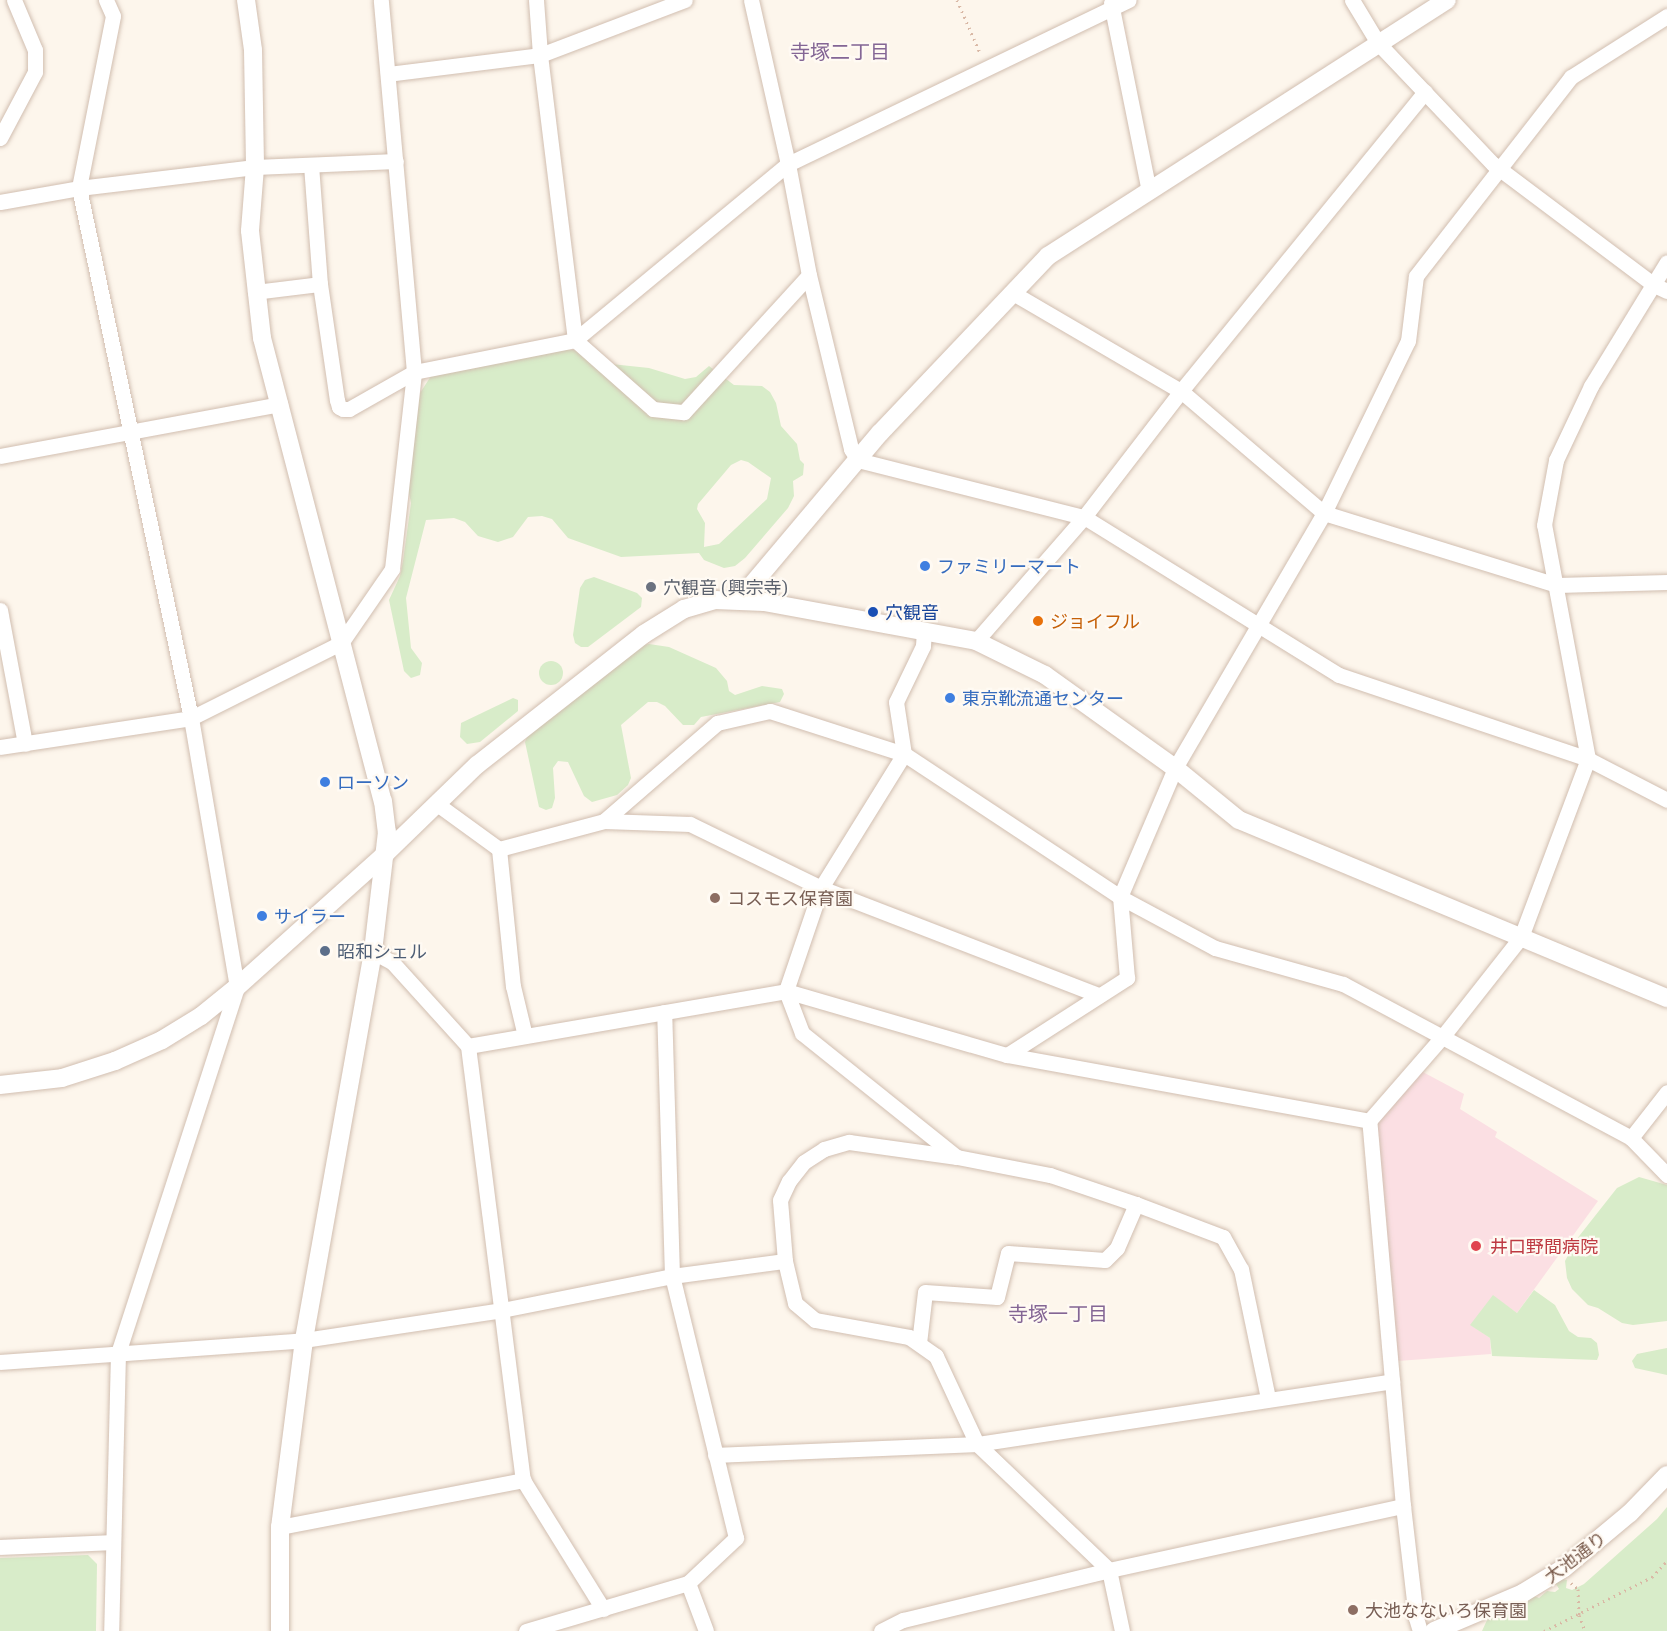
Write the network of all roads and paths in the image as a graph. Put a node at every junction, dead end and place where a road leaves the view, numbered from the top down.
1 (14, 0) edge
2 (106, 0) edge
3 (246, 0) edge
4 (381, 0) edge
5 (536, 0) edge
6 (685, 0) edge
7 (751, 0) edge
8 (957, 0) edge
9 (1129, 0) edge
10 (1352, 0) edge
11 (1447, 0) edge
12 (1112, 5) edge
13 (1667, 16) edge
14 (1378, 43) junction
15 (540, 56) junction
16 (988, 69) junction
17 (388, 74) junction
18 (1425, 92) junction
19 (0, 138) edge
20 (396, 161) junction
21 (788, 164) junction
22 (311, 165) junction
23 (255, 167) junction
24 (1499, 168) junction
25 (79, 189) junction
26 (1149, 191) junction
27 (0, 202) edge
28 (1667, 262) edge
29 (809, 275) junction
30 (320, 284) junction
31 (1660, 288) edge
32 (255, 292) junction
33 (1013, 293) junction
34 (575, 340) junction
35 (414, 372) junction
36 (1181, 391) junction
37 (280, 404) junction
38 (130, 431) junction
39 (0, 456) edge
40 (858, 459) junction
41 (1324, 513) junction
42 (1084, 517) junction
43 (1667, 582) edge
44 (1557, 585) junction
45 (740, 599) junction
46 (0, 610) edge
47 (1261, 624) junction
48 (924, 631) junction
49 (976, 641) junction
50 (341, 643) junction
51 (191, 718) junction
52 (25, 744) junction
53 (0, 747) edge
54 (904, 754) junction
55 (1588, 759) junction
56 (1175, 768) junction
57 (1667, 800) edge
58 (437, 804) junction
59 (604, 821) junction
60 (499, 849) junction
61 (385, 854) junction
62 (821, 888) junction
63 (1120, 897) junction
64 (1521, 937) junction
65 (373, 952) junction
66 (237, 987) junction
67 (786, 991) junction
68 (1099, 995) junction
69 (1667, 998) edge
70 (664, 1012) junction
71 (525, 1036) junction
72 (1443, 1036) junction
73 (468, 1046) junction
74 (1007, 1054) junction
75 (0, 1085) edge
76 (1667, 1092) edge
77 (1369, 1121) junction
78 (1631, 1138) junction
79 (957, 1157) junction
80 (1667, 1175) edge
81 (1136, 1204) junction
82 (785, 1261) junction
83 (672, 1276) junction
84 (502, 1310) junction
85 (304, 1340) junction
86 (919, 1343) junction
87 (118, 1353) junction
88 (0, 1362) edge
89 (1392, 1381) junction
90 (1268, 1398) junction
91 (977, 1444) junction
92 (715, 1455) junction
93 (1667, 1474) edge
94 (523, 1480) junction
95 (1403, 1506) junction
96 (280, 1527) junction
97 (113, 1542) junction
98 (0, 1547) edge
99 (1667, 1561) edge
100 (1109, 1570) junction
101 (688, 1583) junction
102 (1578, 1589) dead end
103 (603, 1609) junction
104 (1579, 1615) junction
105 (111, 1631) edge
106 (280, 1631) edge
107 (526, 1631) edge
108 (706, 1631) edge
109 (881, 1631) edge
110 (1122, 1631) edge
111 (1420, 1631) edge
112 (1434, 1631) edge
113 (1544, 1631) edge
114 (1585, 1631) edge

1 - 19 street
2 - 25 street
3 - 23 street
4 - 17 street
5 - 15 street
6 - 15 street
7 - 21 street
8 - 16 path
9 - 12 street
10 - 14 street
11 - 14 street
12 - 16 street
12 - 26 street
13 - 24 street
14 - 18 street
14 - 26 street
15 - 17 street
15 - 34 street
16 - 21 street
17 - 20 street
18 - 24 street
18 - 36 street
20 - 22 street
20 - 35 street
21 - 29 street
21 - 34 street
22 - 23 street
22 - 30 street
23 - 25 street
23 - 32 street
24 - 31 street
24 - 41 street
25 - 27 street
25 - 38 street
26 - 33 street
28 - 31 street
29 - 34 street
29 - 40 street
30 - 32 street
30 - 35 street
31 - 44 street
32 - 37 street
33 - 36 street
33 - 40 street
34 - 35 street
35 - 50 street
36 - 41 street
36 - 42 street
37 - 38 street
37 - 50 street
38 - 39 street
38 - 51 street
40 - 42 street
40 - 45 street
41 - 44 street
41 - 47 street
42 - 47 street
42 - 49 street
43 - 44 street
44 - 55 street
45 - 48 street
45 - 58 street
46 - 52 street
47 - 55 street
47 - 56 street
48 - 49 street
48 - 54 street
49 - 56 street
50 - 51 street
50 - 61 street
51 - 52 street
51 - 66 street
52 - 53 street
54 - 59 street
54 - 62 street
54 - 63 street
55 - 57 street
55 - 64 street
56 - 63 street
56 - 64 street
58 - 60 street
58 - 61 street
59 - 60 street
59 - 62 street
60 - 71 street
61 - 65 street
61 - 66 street
62 - 67 street
62 - 68 street
63 - 68 street
63 - 72 street
64 - 69 street
64 - 72 street
65 - 73 street
65 - 85 street
66 - 75 street
66 - 87 street
67 - 70 street
67 - 74 street
67 - 79 street
68 - 74 street
70 - 71 street
70 - 83 street
71 - 73 street
72 - 77 street
72 - 78 street
73 - 84 street
74 - 77 street
76 - 78 street
77 - 89 street
78 - 80 street
79 - 81 street
79 - 82 street
81 - 86 street
81 - 90 street
82 - 83 street
82 - 86 street
83 - 84 street
83 - 92 street
84 - 85 street
84 - 94 street
85 - 87 street
85 - 96 street
86 - 91 street
87 - 88 street
87 - 97 street
89 - 90 street
89 - 95 street
90 - 91 street
91 - 92 street
91 - 100 street
92 - 101 street
93 - 112 street, 大池通り
94 - 96 street
94 - 103 street
95 - 100 street
95 - 111 street
96 - 106 street
97 - 98 street
97 - 105 street
99 - 104 path
100 - 109 street
100 - 110 street
101 - 103 street
101 - 108 street
102 - 104 path
103 - 107 street
104 - 113 path
104 - 114 path

